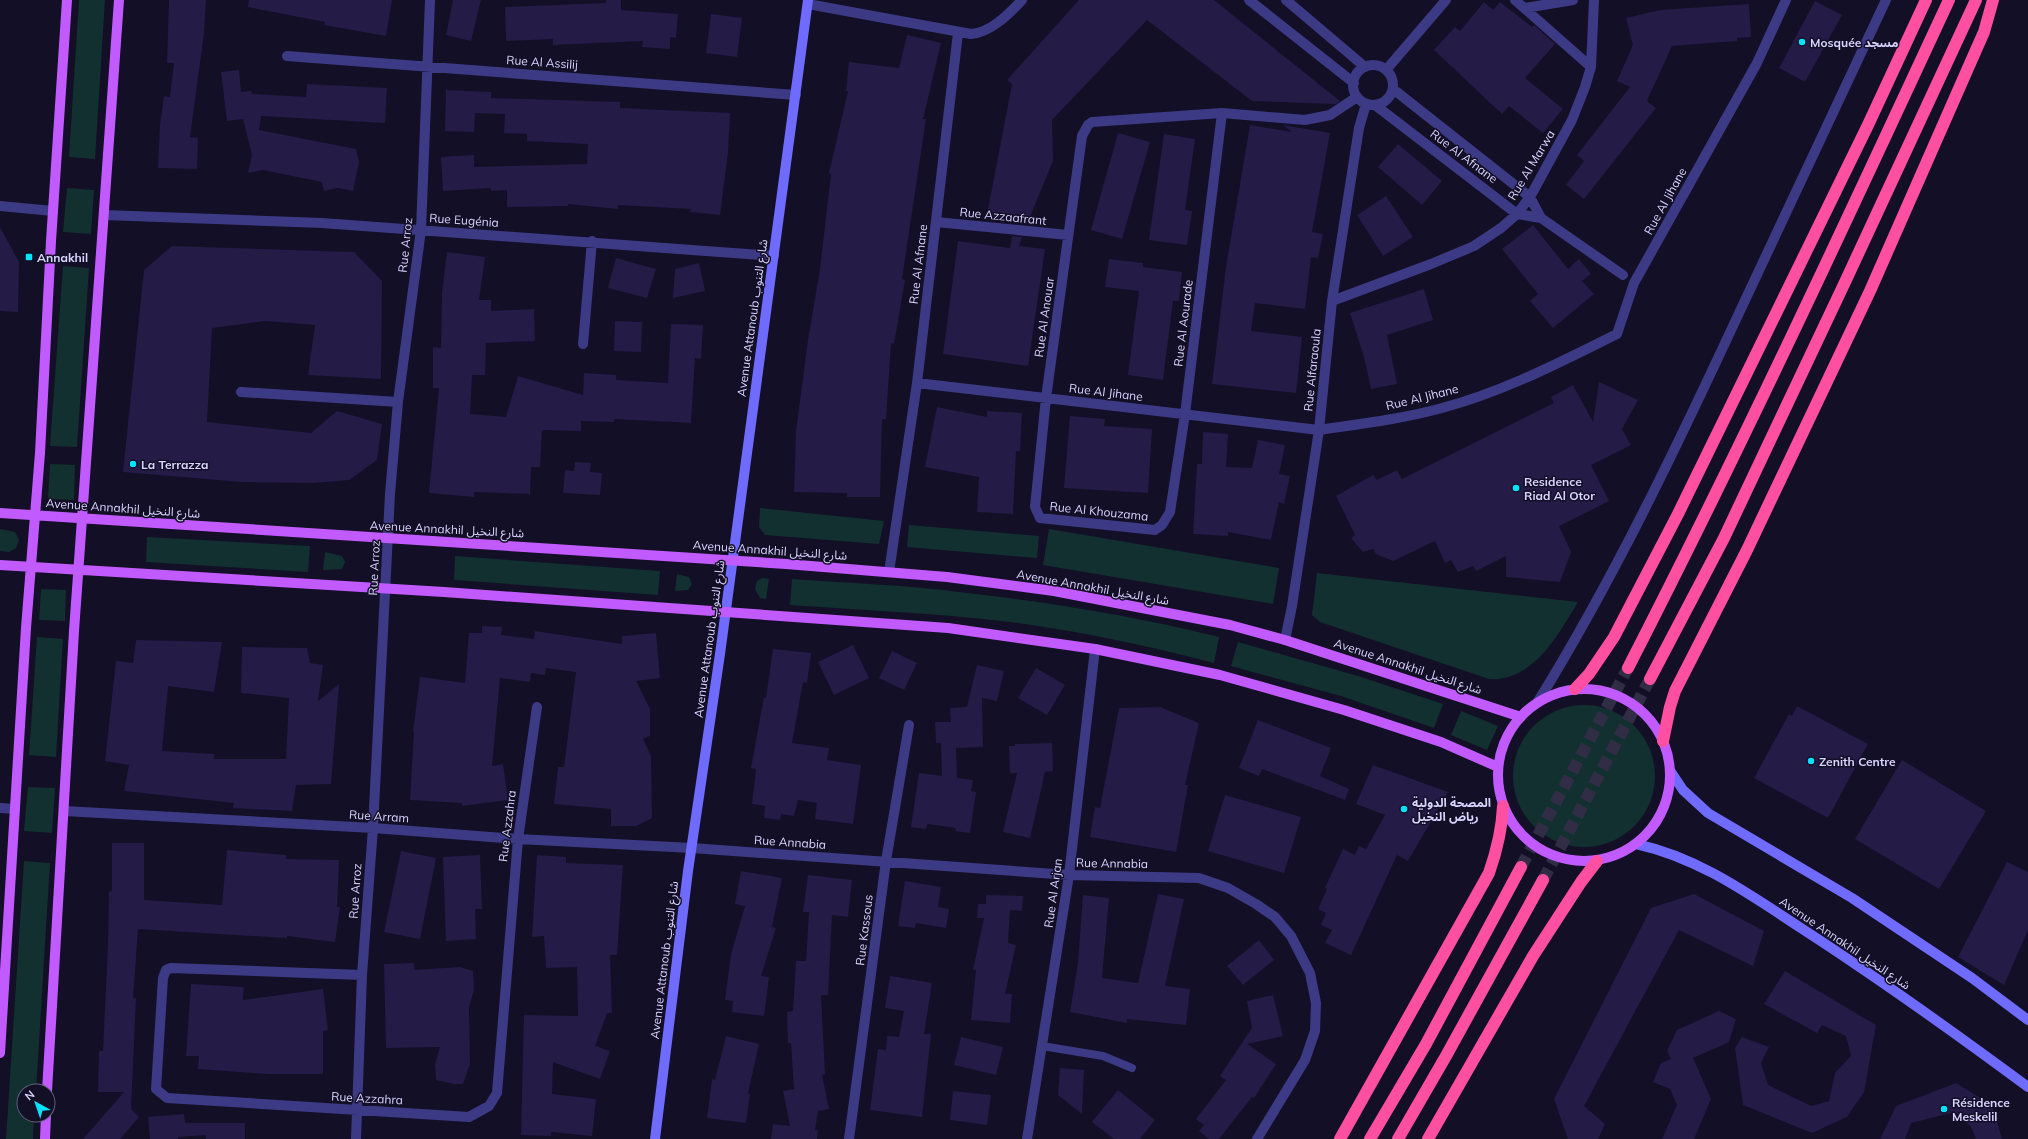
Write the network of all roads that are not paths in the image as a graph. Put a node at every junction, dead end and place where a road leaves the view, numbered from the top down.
1 (67, 0) edge
2 (119, 0) edge
3 (430, 0) edge
4 (1022, 0) edge
5 (1248, 0) edge
6 (1286, 0) edge
7 (1446, 0) edge
8 (1515, 0) edge
9 (1573, 0) edge
10 (1594, 0) edge
11 (1786, 0) edge
12 (1886, 0) edge
13 (1926, 0) edge
14 (1949, 0) edge
15 (1976, 0) edge
16 (1993, 0) edge
17 (808, 2) edge
18 (1525, 8) junction
19 (958, 33) junction
20 (287, 56) dead end
21 (428, 66) junction
22 (1365, 67) junction
23 (1591, 67) junction
24 (1386, 70) junction
25 (1354, 83) junction
26 (1393, 89) junction
27 (796, 95) junction
28 (1357, 97) junction
29 (1370, 104) junction
30 (1222, 113) junction
31 (1530, 197) junction
32 (0, 206) edge
33 (53, 211) junction
34 (1517, 214) junction
35 (104, 215) junction
36 (1541, 218) junction
37 (936, 222) junction
38 (421, 230) junction
39 (1068, 236) junction
40 (592, 241) junction
41 (774, 256) junction
42 (1623, 275) dead end
43 (1332, 301) junction
44 (583, 344) dead end
45 (917, 383) junction
46 (241, 392) dead end
47 (1046, 398) junction
48 (398, 402) junction
49 (1185, 414) junction
50 (1319, 430) junction
51 (0, 513) edge
52 (35, 515) junction
53 (82, 518) junction
54 (1040, 518) joint
55 (1155, 530) joint
56 (388, 539) junction
57 (733, 560) junction
58 (0, 565) edge
59 (31, 567) junction
60 (79, 570) junction
61 (889, 572) junction
62 (386, 589) junction
63 (725, 612) junction
64 (1285, 640) junction
65 (1095, 649) junction
66 (1628, 668) tunnel mouth
67 (1650, 679) tunnel mouth
68 (1575, 689) junction
69 (1537, 703) junction
70 (537, 707) dead end
71 (1521, 716) junction
72 (910, 725) dead end
73 (1663, 741) junction
74 (1498, 767) junction
75 (1671, 772) junction
76 (1503, 806) junction
77 (0, 808) edge
78 (15, 809) junction
79 (64, 811) junction
80 (373, 828) junction
81 (518, 839) junction
82 (1636, 844) junction
83 (692, 848) junction
84 (886, 861) junction
85 (1597, 861) junction
86 (1521, 867) tunnel mouth
87 (1069, 876) junction
88 (1543, 880) tunnel mouth
89 (362, 975) junction
90 (2028, 1020) edge
91 (1042, 1046) junction
92 (0, 1053) edge
93 (1132, 1068) dead end
94 (47, 1083) edge
95 (2028, 1087) edge
96 (357, 1111) junction
97 (46, 1123) edge
98 (45, 1139) edge
99 (356, 1139) edge
100 (655, 1139) edge
101 (849, 1139) edge
102 (1027, 1139) edge
103 (1257, 1139) edge
104 (1340, 1139) edge
105 (1370, 1139) edge
106 (1398, 1139) edge
107 (1428, 1139) edge

1 - 33 main road
2 - 35 main road
3 - 21 street, Rue Arroz
4 - 19 street
5 - 25 street
6 - 22 street
7 - 24 street
8 - 18 street
9 - 18 street
10 - 23 street, Rue Al Marwa
11 - 50 street, Rue Al Jihane
12 - 69 street
13 - 68 highway
14 - 66 highway
15 - 67 highway
16 - 73 highway
17 - 19 street
17 - 27 street, Avenue Attanoub شارع التنوب
18 - 23 street
19 - 37 street, Rue Al Afnane
20 - 21 street, Rue Al Assilij
21 - 27 street, Rue Al Assilij
21 - 38 street, Rue Arroz
22 - 24 street
22 - 25 street
23 - 31 street, Rue Al Marwa
24 - 26 street
25 - 28 street
26 - 29 street
26 - 31 street, Rue Al Afnane
27 - 41 street, Avenue Attanoub شارع التنوب
28 - 29 street
28 - 30 street
29 - 34 street, Rue Al Afnane
29 - 43 street, Rue Alfaraoula
30 - 39 street, Rue Al Anouar
30 - 49 street, Rue Al Aourade
31 - 34 street, Rue Al Marwa
31 - 36 street, Rue Al Afnane
32 - 33 street
33 - 52 main road
34 - 36 street, Rue Al Afnane
34 - 43 street, Rue Al Marwa
35 - 38 street, Rue Eugénia
35 - 53 main road
36 - 42 street, Rue Al Afnane
37 - 39 street, Rue Azzaafrant
37 - 45 street, Rue Al Afnane
38 - 40 street, Rue Eugénia
38 - 48 street, Rue Arroz
39 - 47 street, Rue Al Anouar
40 - 41 street, Rue Eugénia
40 - 44 street
41 - 57 street, Avenue Attanoub شارع التنوب
43 - 50 street, Rue Alfaraoula
45 - 47 street, Rue Al Jihane
45 - 61 street, Rue Al Afnane
46 - 48 street
47 - 49 street, Rue Al Jihane
47 - 54 street, Rue Al Anouar
48 - 56 street, Rue Arroz
49 - 50 street, Rue Al Jihane
49 - 55 street, Rue Al Aourade
50 - 64 street, Rue Alfaraoula
51 - 52 main road, Avenue Annakhil شارع النخيل
52 - 53 main road, Avenue Annakhil شارع النخيل
52 - 59 main road
53 - 56 main road, Avenue Annakhil شارع النخيل
53 - 60 main road
54 - 55 street, Rue Al Khouzama
56 - 57 main road, Avenue Annakhil شارع النخيل
56 - 62 street, Rue Arroz
57 - 61 main road, Avenue Annakhil شارع النخيل
57 - 63 street, Avenue Attanoub شارع التنوب
58 - 59 main road
59 - 60 main road
59 - 78 main road
60 - 62 main road
60 - 79 main road
61 - 64 main road, Avenue Annakhil شارع النخيل
62 - 63 main road
62 - 80 street, Rue Arroz
63 - 65 main road
63 - 83 street, Avenue Attanoub شارع التنوب
64 - 71 main road, Avenue Annakhil شارع النخيل
65 - 74 main road
65 - 87 street, Rue Al Arjan
68 - 69 main road
68 - 73 main road
69 - 71 main road
70 - 81 street, Rue Azzahra
71 - 74 main road
72 - 84 street, Rue Kassous
73 - 75 main road
74 - 76 main road
75 - 82 main road
75 - 90 street
76 - 85 main road
76 - 104 highway
77 - 78 street
78 - 92 main road
79 - 80 street, Rue Arram
79 - 94 main road
80 - 81 street, Rue Arram
80 - 89 street, Rue Arroz
81 - 83 street, Rue Arram
81 - 96 street, Rue Azzahra
82 - 85 main road
82 - 95 street, Avenue Annakhil شارع النخيل
83 - 84 street, Rue Annabia
83 - 100 street, Avenue Attanoub شارع التنوب
84 - 87 street, Rue Annabia
84 - 101 street, Rue Kassous
85 - 107 highway
86 - 105 highway
87 - 91 street, Rue Al Arjan
87 - 103 street, Rue Annabia
88 - 106 highway
89 - 96 street, Rue Arroz
89 - 96 street, Rue Azzahra
91 - 93 lane
91 - 102 street, Rue Al Arjan
96 - 99 street, Rue Arroz
97 - 98 main road

